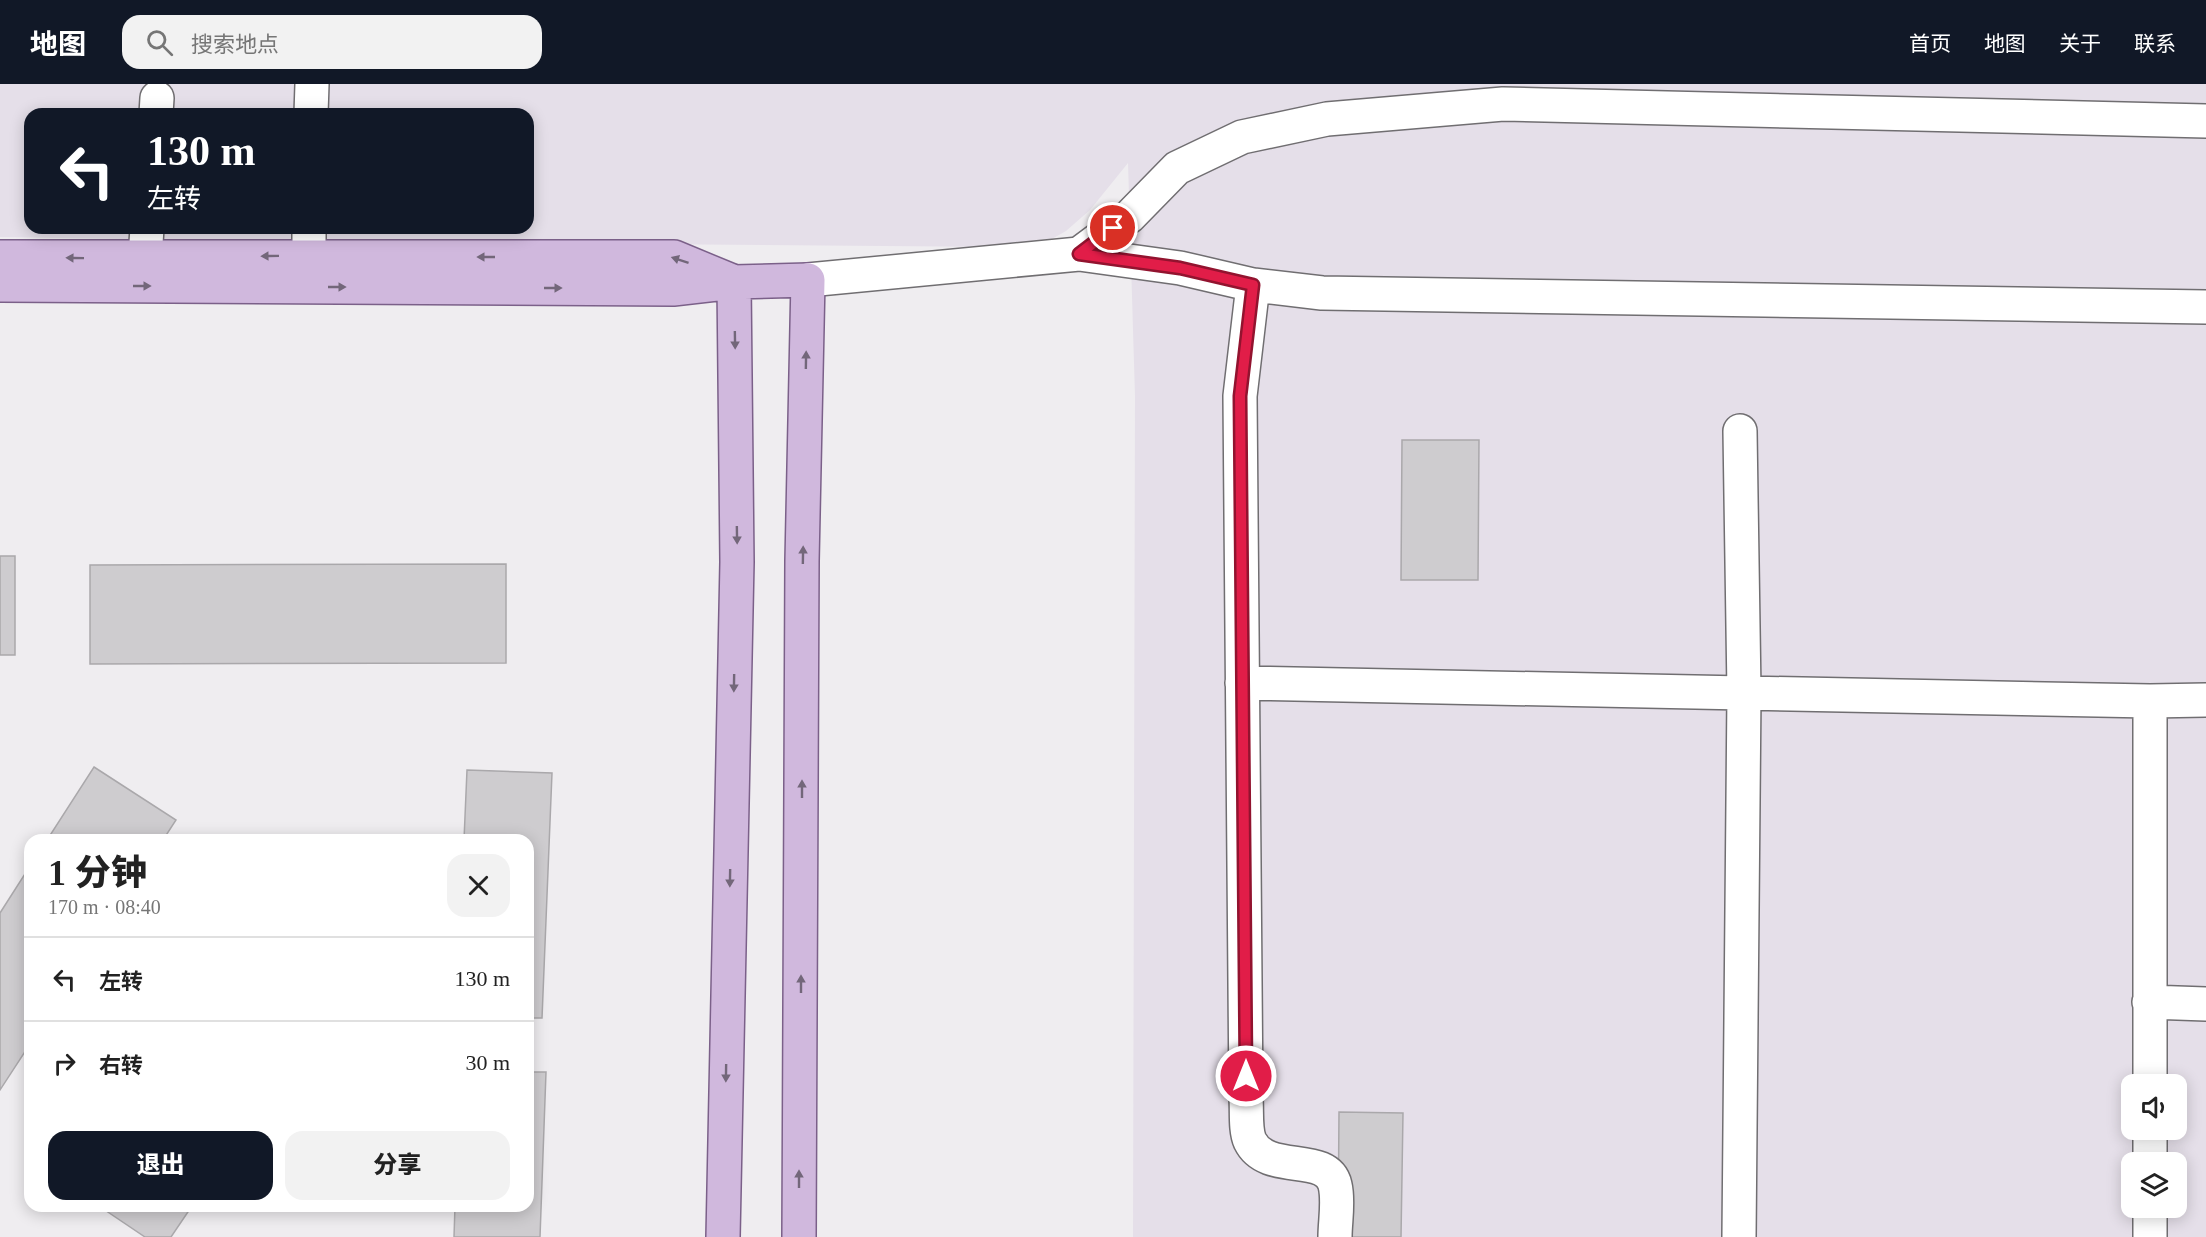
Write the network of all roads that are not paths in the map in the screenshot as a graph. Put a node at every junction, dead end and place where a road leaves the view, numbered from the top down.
1 (312, 84) edge
2 (1503, 94) edge
3 (311, 108) edge
4 (2206, 121) edge
5 (309, 242) edge
6 (146, 243) edge
7 (1079, 254) junction
8 (0, 257) edge
9 (808, 280) junction
10 (734, 282) junction
11 (0, 285) edge
12 (1253, 285) junction
13 (2206, 307) edge
14 (1740, 431) dead end
15 (1242, 683) junction
16 (1744, 692) junction
17 (2206, 700) edge
18 (2150, 701) junction
19 (2150, 1002) junction
20 (2206, 1004) edge
21 (2150, 1074) edge
22 (2150, 1218) edge
23 (723, 1237) edge
24 (799, 1237) edge
25 (1335, 1237) edge
26 (1739, 1237) edge
27 (2150, 1237) edge

1 - 3 lane
2 - 4 lane
2 - 7 lane
5 -> 6 main road
10 -> 5 main road
6 -> 8 main road
7 - 9 lane
7 - 12 lane
9 - 10 main road
24 -> 9 main road
11 -> 10 main road
10 -> 23 main road
12 - 13 lane
12 - 15 lane
14 - 16 lane
15 - 16 lane
15 - 25 lane
16 - 18 lane
16 - 26 lane
17 - 18 lane
18 - 19 lane
19 - 20 lane
19 - 21 lane
22 - 27 lane

